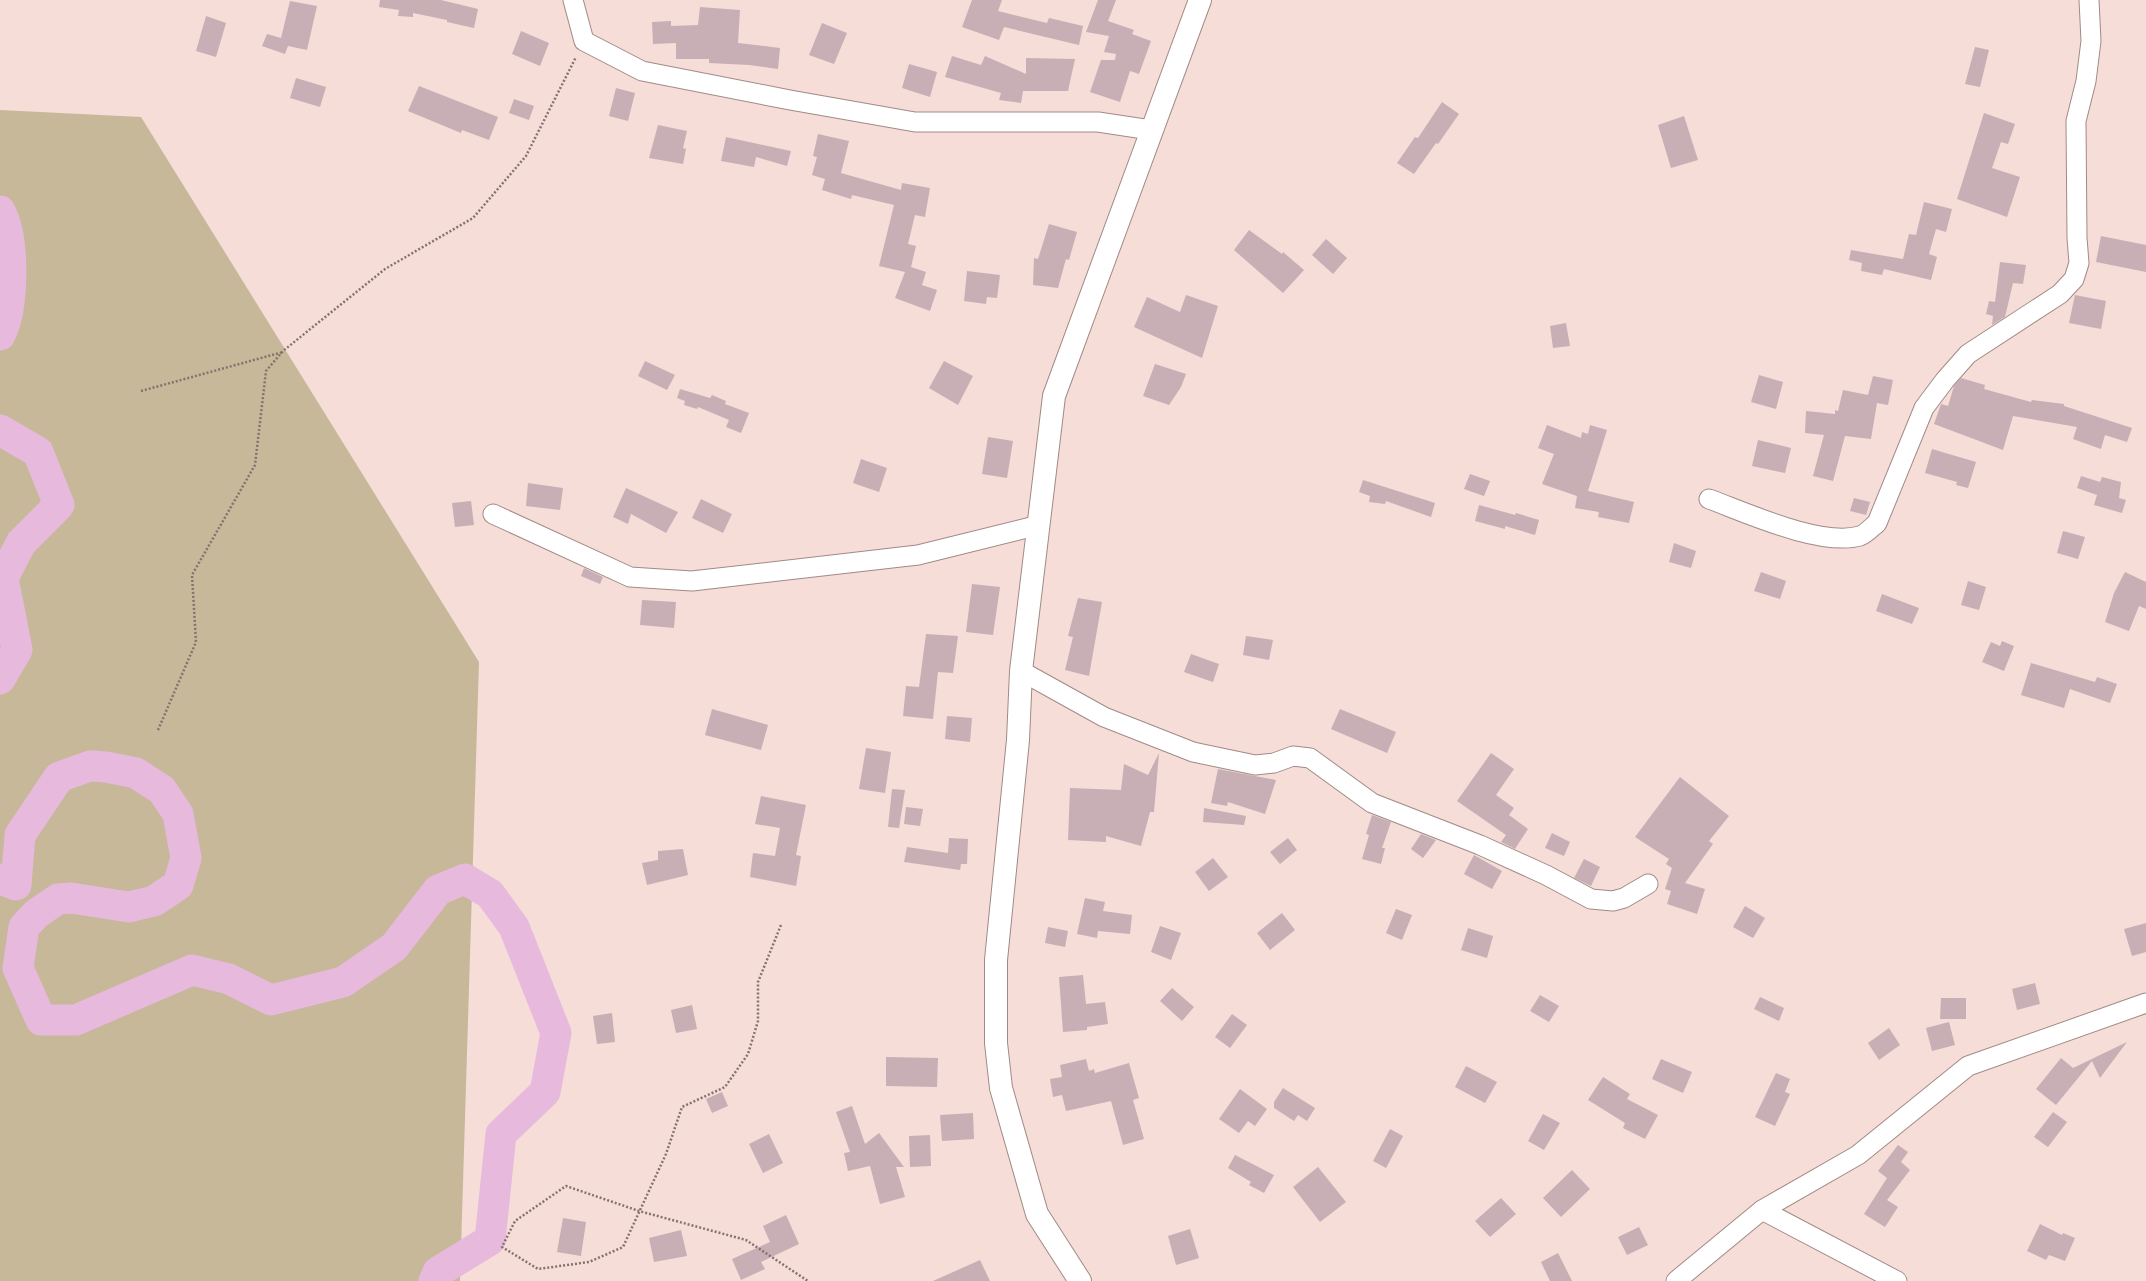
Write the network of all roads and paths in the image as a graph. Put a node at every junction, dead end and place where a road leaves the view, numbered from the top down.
1 (573, 0) edge
2 (1200, 0) edge
3 (2089, 0) edge
4 (584, 41) junction
5 (1151, 130) junction
6 (283, 352) junction
7 (141, 391) dead end
8 (1709, 499) dead end
9 (493, 514) dead end
10 (1038, 526) junction
11 (1021, 671) junction
12 (158, 730) dead end
13 (1648, 884) dead end
14 (781, 925) dead end
15 (2146, 1003) edge
16 (1762, 1210) junction
17 (639, 1211) junction
18 (808, 1281) edge
19 (1080, 1281) edge
20 (1676, 1281) edge
21 (1897, 1281) edge

1 - 4 street
2 - 5 main road
3 - 8 street
4 - 5 street
4 - 6 path
5 - 10 main road
6 - 7 path
6 - 12 path
9 - 10 street
10 - 11 main road
11 - 13 street
11 - 19 main road
14 - 17 path
15 - 16 street
16 - 20 street
16 - 21 street
17 - 17 path
17 - 18 path

